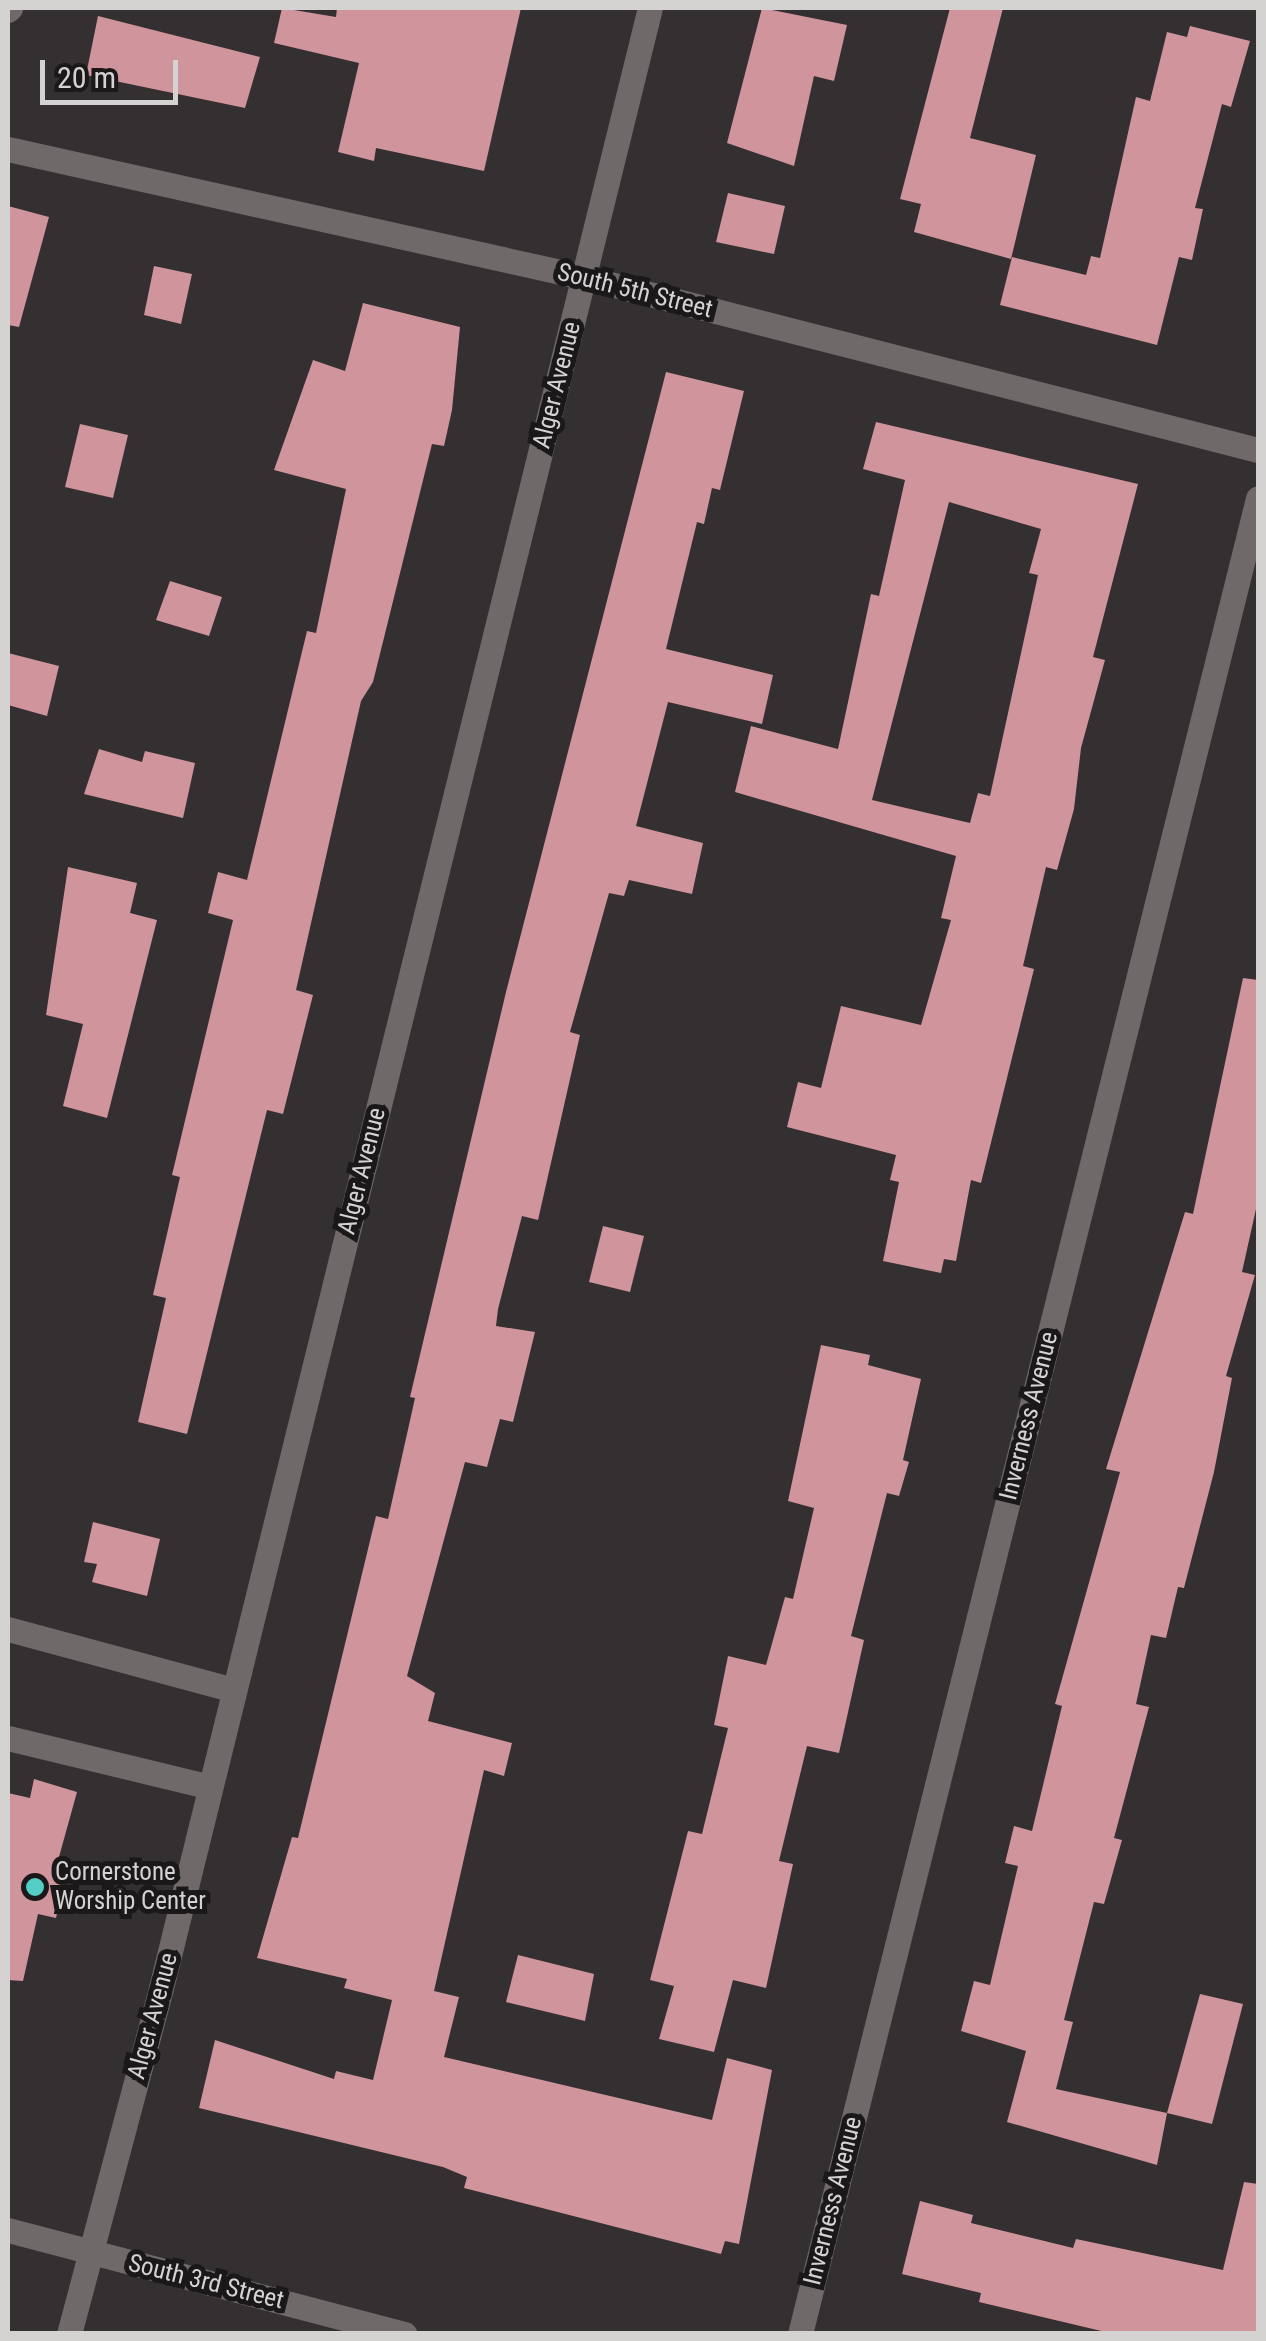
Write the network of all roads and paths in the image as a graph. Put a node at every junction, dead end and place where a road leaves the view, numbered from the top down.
1 (650, 8) edge
2 (8, 148) edge
3 (584, 277) junction
4 (1258, 450) edge
5 (1258, 498) edge
6 (8, 1629) edge
7 (234, 1690) junction
8 (8, 1738) edge
9 (210, 1787) junction
10 (8, 2230) edge
11 (90, 2253) junction
12 (69, 2334) edge
13 (405, 2334) edge
14 (800, 2334) edge

1 - 3 street, Alger Avenue
2 - 3 street, South 5th Street
3 - 4 street, South 5th Street
3 - 7 street, Alger Avenue
5 - 14 street, Inverness Avenue
6 - 7 street
7 - 9 street, Alger Avenue
8 - 9 street
9 - 11 street, Alger Avenue
10 - 11 street, South 3rd Street
11 - 12 street, Alger Avenue
11 - 13 street, South 3rd Street

